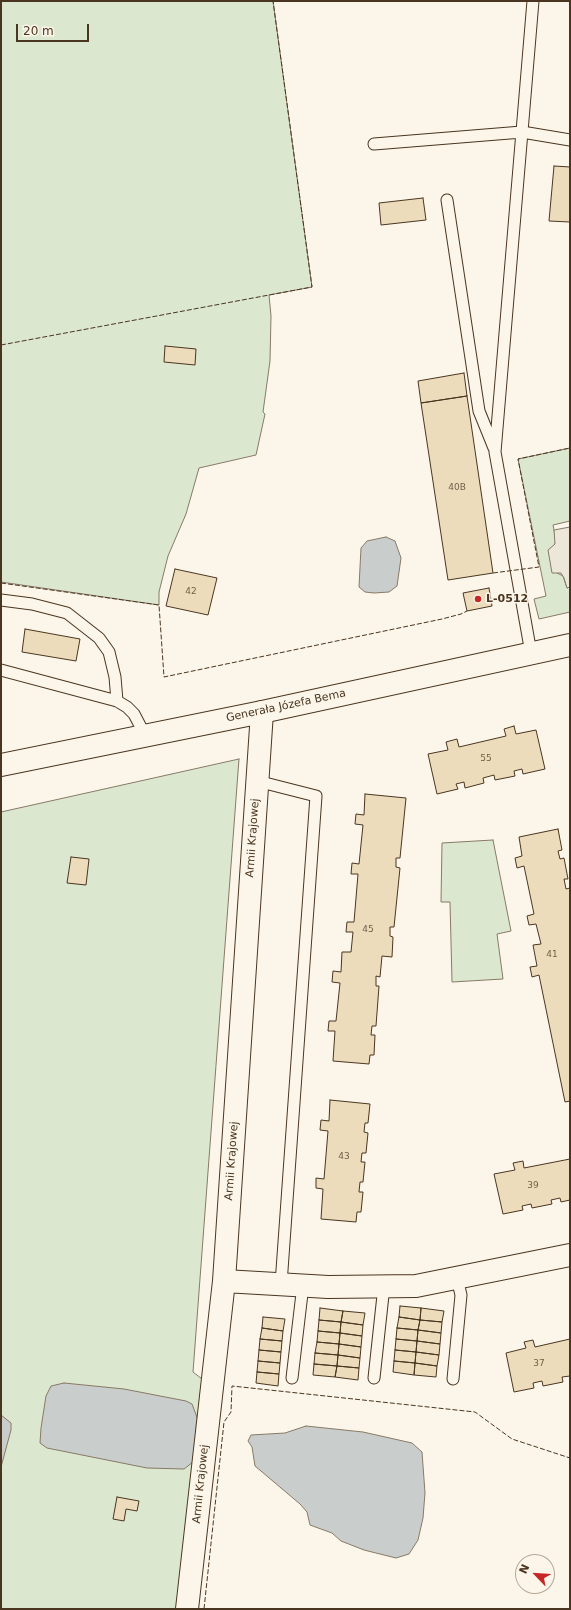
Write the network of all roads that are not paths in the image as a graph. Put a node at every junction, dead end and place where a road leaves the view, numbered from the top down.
1 (532, 1) edge
2 (522, 132) junction
3 (570, 140) edge
4 (374, 144) dead end
5 (447, 200) dead end
6 (495, 452) junction
7 (1, 600) edge
8 (570, 645) edge
9 (531, 653) junction
10 (1, 670) edge
11 (116, 701) junction
12 (262, 712) junction
13 (145, 734) junction
14 (1, 765) edge
15 (257, 781) junction
16 (570, 1255) edge
17 (457, 1278) junction
18 (224, 1281) junction
19 (281, 1284) junction
20 (303, 1285) junction
21 (384, 1286) junction
22 (292, 1378) dead end
23 (374, 1378) dead end
24 (453, 1379) dead end
25 (187, 1609) edge

1 - 2 lane
2 - 3 lane
2 - 4 lane
2 - 6 lane
5 - 6 lane
6 - 9 lane
7 - 11 lane
8 - 9 street, Generała Józefa Bema
9 - 12 street, Generała Józefa Bema
10 - 11 lane
11 - 13 lane
12 - 13 street, Generała Józefa Bema
12 - 15 street, Armii Krajowej
13 - 14 street, Generała Józefa Bema
15 - 18 street, Armii Krajowej
15 - 19 lane
16 - 17 street
17 - 21 street
17 - 24 lane
18 - 19 street
18 - 25 street, Armii Krajowej
19 - 20 street
20 - 21 street
20 - 22 lane
21 - 23 lane

